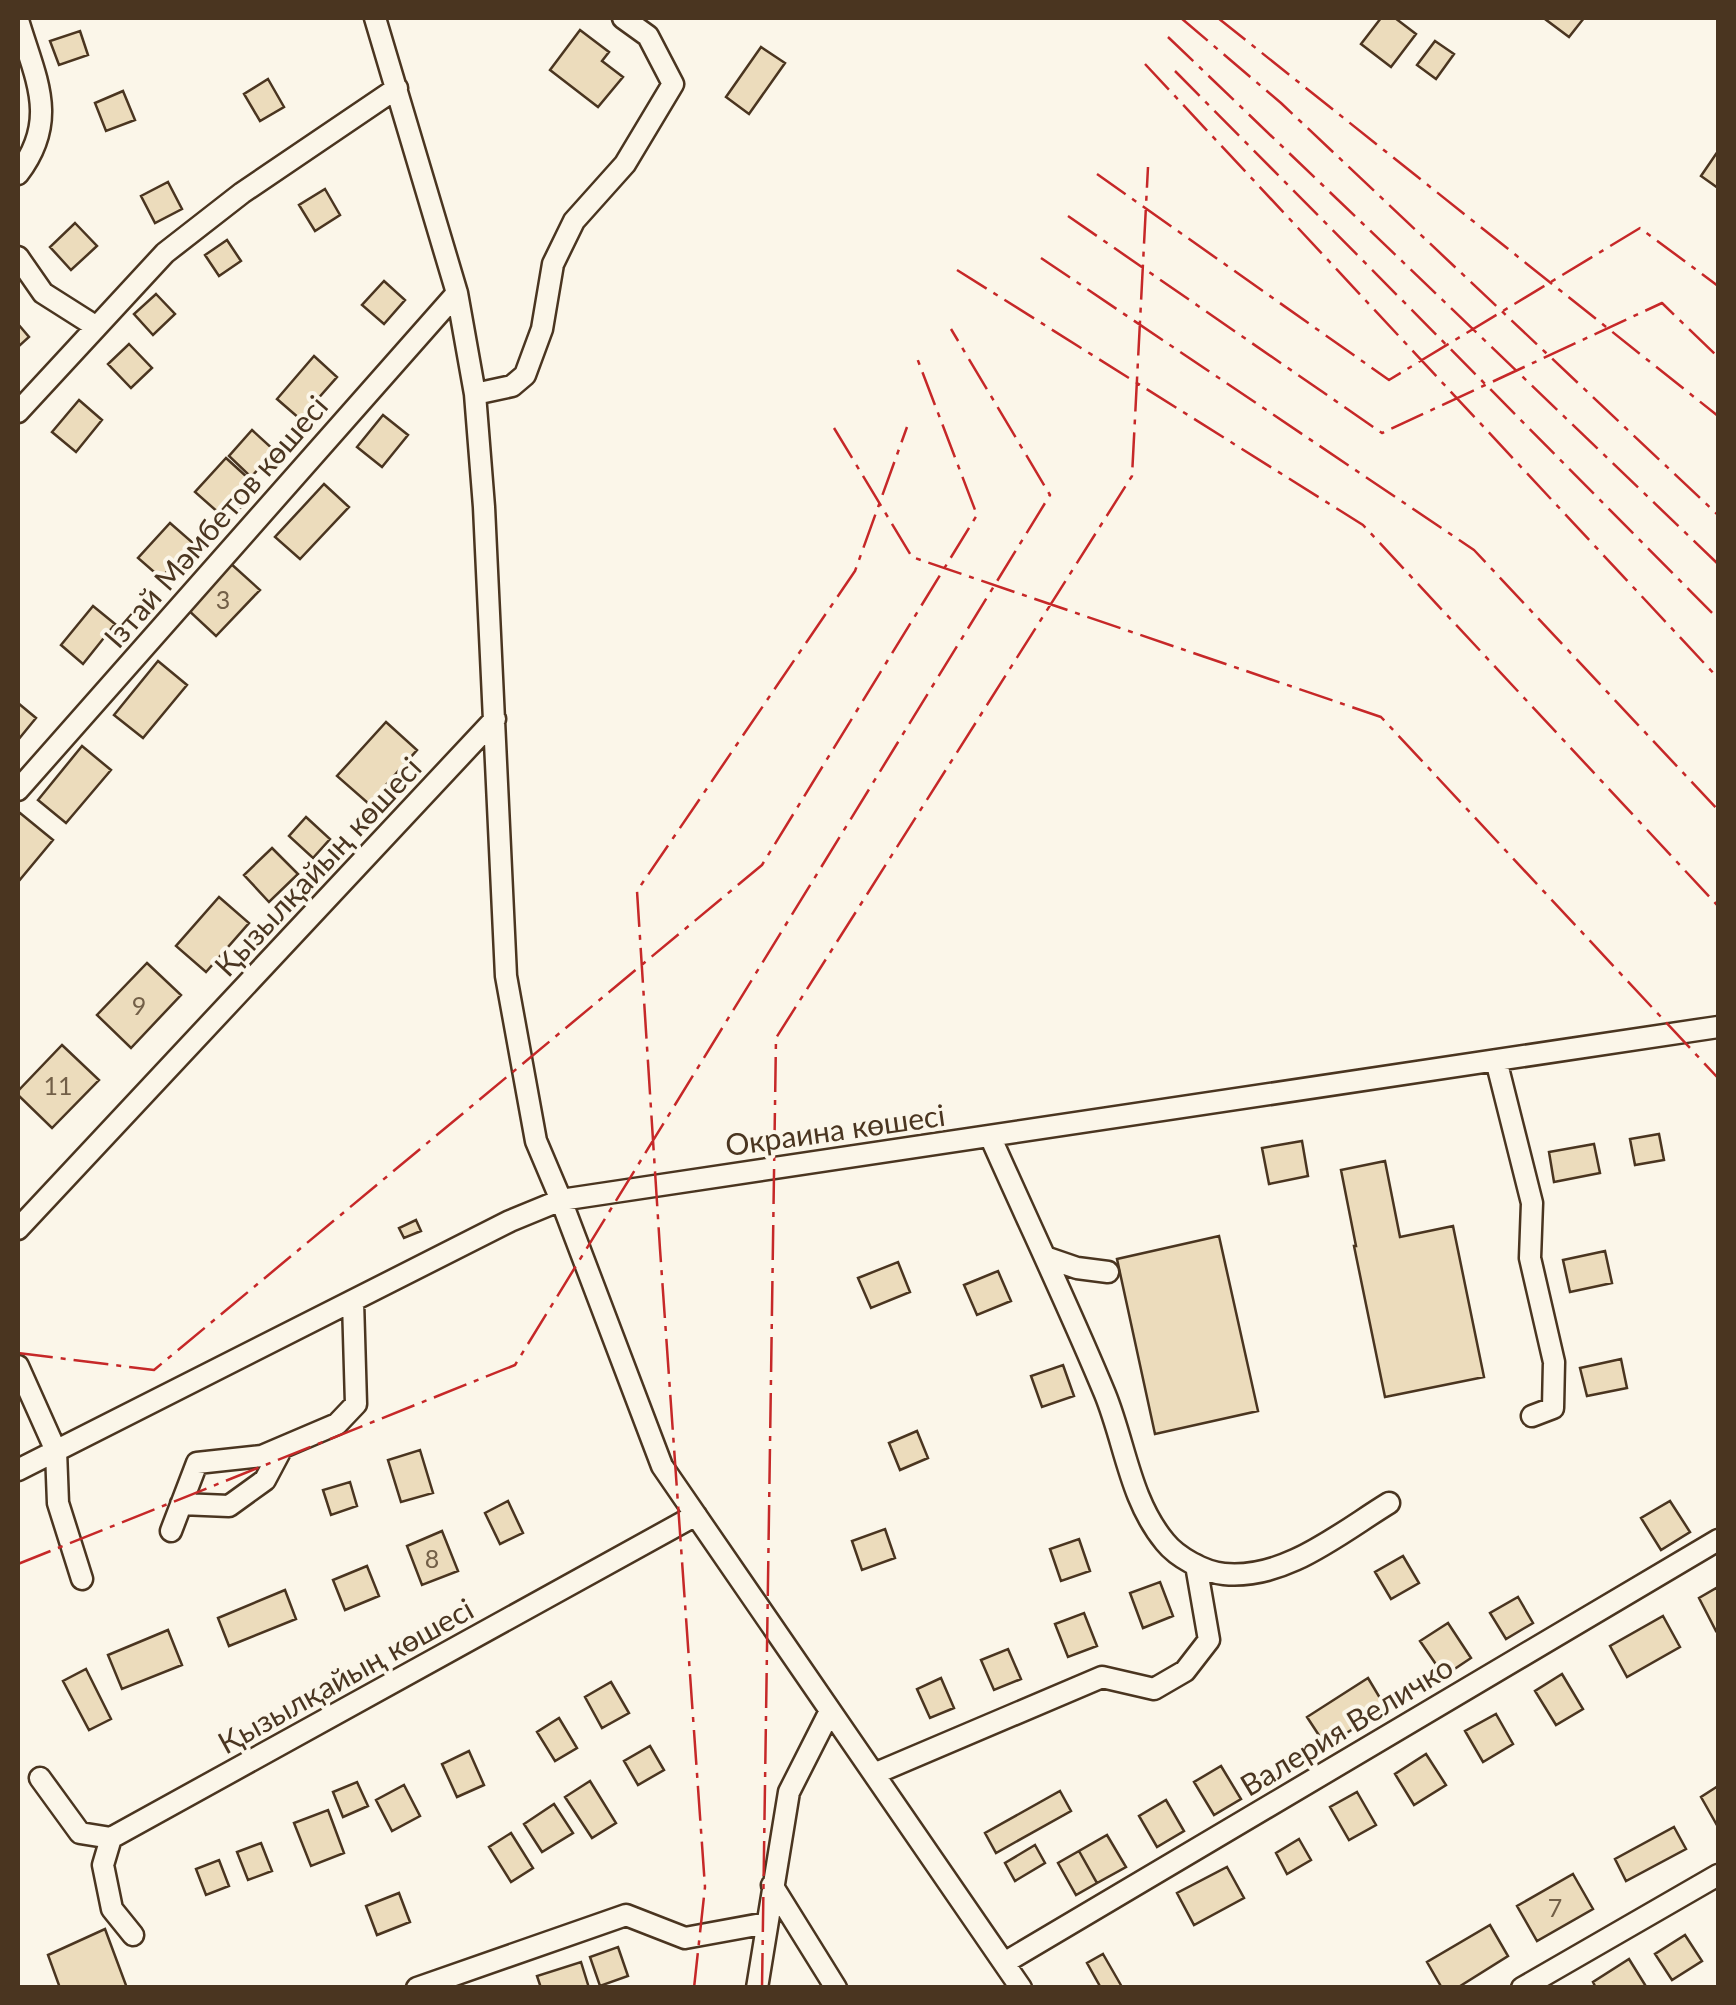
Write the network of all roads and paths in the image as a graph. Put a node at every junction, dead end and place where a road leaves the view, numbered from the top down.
1 (375, 18) edge
2 (623, 18) edge
3 (18, 20) edge
4 (397, 88) junction
5 (18, 174) edge
6 (18, 256) edge
7 (457, 293) junction
8 (96, 326) junction
9 (475, 394) junction
10 (18, 412) edge
11 (495, 719) junction
12 (18, 790) edge
13 (1718, 1027) edge
14 (1496, 1060) junction
15 (990, 1136) junction
16 (561, 1200) junction
17 (18, 1228) edge
18 (1045, 1258) junction
19 (1108, 1272) dead end
20 (353, 1301) junction
21 (18, 1366) edge
22 (1532, 1416) dead end
23 (282, 1448) junction
24 (56, 1451) junction
25 (18, 1470) edge
26 (1389, 1503) dead end
27 (181, 1504) junction
28 (696, 1515) junction
29 (171, 1531) dead end
30 (1718, 1540) edge
31 (1196, 1565) junction
32 (82, 1579) dead end
33 (830, 1711) junction
34 (874, 1774) junction
35 (40, 1778) dead end
36 (111, 1838) junction
37 (1718, 1875) edge
38 (772, 1885) junction
39 (767, 1923) junction
40 (133, 1935) dead end
41 (1004, 1963) junction
42 (418, 1988) edge
43 (756, 1988) edge
44 (836, 1988) edge
45 (1021, 1988) edge
46 (1522, 1988) edge

1 - 4 street
2 - 9 street
3 - 5 street
4 - 7 street
4 - 8 street
6 - 8 street
7 - 9 street
7 - 12 street, Ізтай Мәмбетов көшесі
8 - 10 street
9 - 11 street
11 - 16 street
11 - 17 street, Қызылқайың көшесі
13 - 14 street, Окраина көшесі
14 - 15 street, Окраина көшесі
14 - 22 street
15 - 16 street, Окраина көшесі
15 - 18 street
16 - 20 street, Окраина көшесі
16 - 28 street
18 - 19 street
18 - 31 street
20 - 23 street
20 - 24 street, Окраина көшесі
21 - 24 street
23 - 27 street
23 - 27 street
24 - 25 street, Окраина көшесі
24 - 32 street
26 - 31 street
27 - 29 street
28 - 33 street
28 - 36 street, Қызылқайың көшесі
30 - 41 street, Валерия Величко
31 - 34 street
33 - 34 street
33 - 38 street
34 - 41 street
35 - 36 street
36 - 40 street
37 - 46 street
38 - 39 street
38 - 44 street
39 - 42 street
39 - 43 street
41 - 45 street

